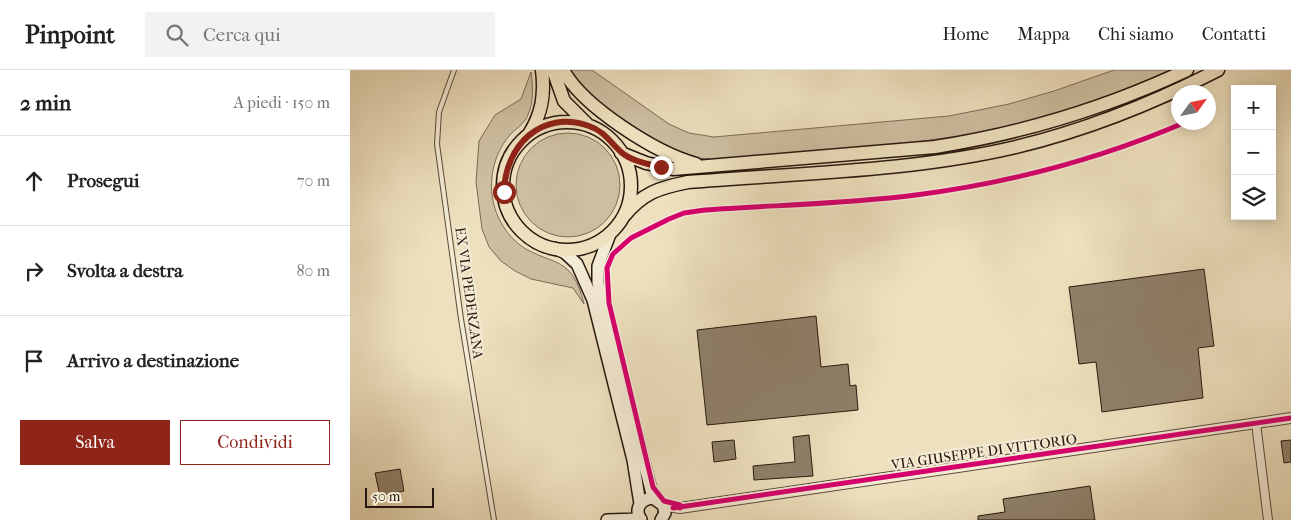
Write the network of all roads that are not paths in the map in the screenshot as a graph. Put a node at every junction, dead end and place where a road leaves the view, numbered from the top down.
1 (454, 70) edge
2 (542, 70) edge
3 (553, 70) edge
4 (563, 70) edge
5 (1188, 70) edge
6 (1218, 70) edge
7 (588, 126) junction
8 (528, 136) junction
9 (622, 152) junction
10 (706, 167) junction
11 (624, 216) junction
12 (610, 234) junction
13 (554, 248) junction
14 (1291, 418) edge
15 (1256, 423) junction
16 (653, 498) junction
17 (640, 513) edge
18 (663, 514) edge
19 (613, 519) edge
20 (494, 520) edge
21 (1268, 520) edge

1 - 20 lane, EX VIA PEDERZANA
2 - 8 main road
3 - 7 main road
4 - 10 main road
5 - 10 main road
6 - 11 main road
7 - 8 main road
7 - 9 main road
8 - 13 main road
9 - 10 main road
9 - 11 main road
11 - 12 main road
12 - 13 main road
12 - 16 main road
13 - 17 main road
14 - 15 street, VIA GIUSEPPE DI VITTORIO
15 - 18 street, VIA GIUSEPPE DI VITTORIO
15 - 21 street
16 - 17 main road
16 - 18 main road
17 - 19 main road

